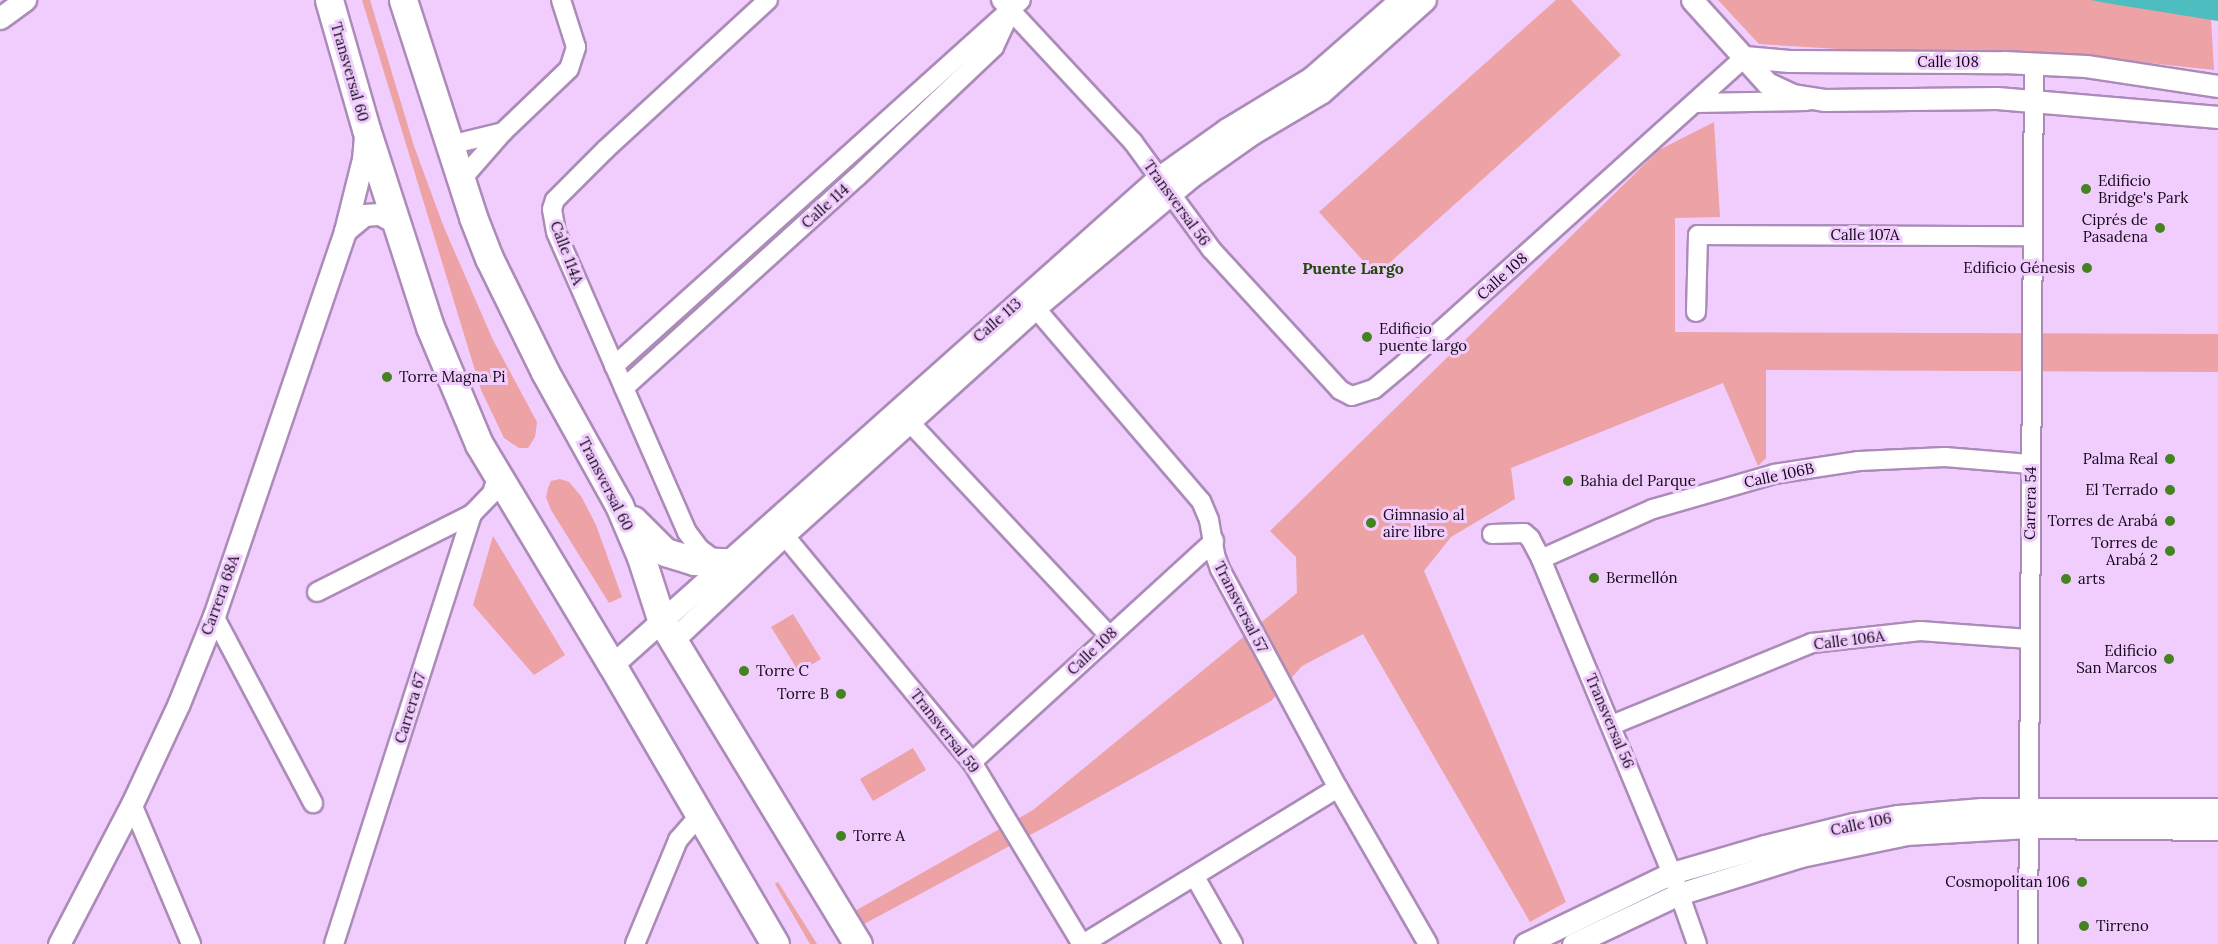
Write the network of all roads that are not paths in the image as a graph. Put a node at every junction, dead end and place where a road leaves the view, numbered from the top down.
1 (329, 0) edge
2 (403, 0) edge
3 (561, 0) edge
4 (768, 0) edge
5 (1400, 0) edge
6 (1425, 0) edge
7 (1692, 0) edge
8 (1011, 3) edge
9 (1745, 57) junction
10 (2034, 63) junction
11 (1317, 85) junction
12 (2218, 86) edge
13 (1824, 100) junction
14 (2033, 100) junction
15 (1695, 104) junction
16 (2218, 117) edge
17 (366, 129) junction
18 (503, 132) junction
19 (450, 145) junction
20 (461, 180) junction
21 (1164, 186) junction
22 (396, 224) junction
23 (345, 231) junction
24 (2032, 236) junction
25 (1030, 302) junction
26 (1696, 312) dead end
27 (614, 366) junction
28 (624, 388) junction
29 (1359, 396) joint
30 (903, 415) junction
31 (2030, 464) junction
32 (497, 478) junction
33 (620, 505) junction
34 (472, 514) junction
35 (1492, 534) dead end
36 (784, 535) junction
37 (1214, 541) junction
38 (1542, 559) junction
39 (723, 562) junction
40 (317, 592) dead end
41 (214, 616) junction
42 (667, 632) junction
43 (1109, 635) junction
44 (2029, 639) junction
45 (612, 665) junction
46 (1612, 725) junction
47 (972, 762) junction
48 (1338, 788) junction
49 (313, 803) dead end
50 (132, 804) junction
51 (2218, 809) edge
52 (699, 816) junction
53 (2028, 818) junction
54 (2218, 829) edge
55 (1672, 873) junction
56 (1195, 877) junction
57 (1679, 894) junction
58 (59, 944) edge
59 (191, 944) edge
60 (334, 944) edge
61 (635, 944) edge
62 (775, 944) edge
63 (858, 944) edge
64 (1083, 944) edge
65 (1233, 944) edge
66 (1428, 944) edge
67 (1525, 944) edge
68 (1573, 944) edge
69 (1697, 944) edge
70 (2028, 944) edge

1 - 17 main road, Transversal 60
2 - 19 main road, Transversal 60
3 - 18 street
4 - 27 street, Calle 114A
5 - 11 street, Calle 113
6 - 11 street, Calle 113
7 - 9 street
8 - 21 street, Transversal 56
8 - 27 street, Calle 114
8 - 28 street, Calle 114
9 - 10 street, Calle 108
9 - 13 street
9 - 15 street, Calle 108
10 - 12 street, Calle 108
10 - 14 street, Carrera 54
11 - 21 street, Calle 113
13 - 14 street
13 - 15 street
14 - 16 street
14 - 24 street, Carrera 54
15 - 29 street, Calle 108
17 - 22 main road, Transversal 60
17 - 23 street, Carrera 68A
18 - 19 street
18 - 20 street
19 - 20 main road, Transversal 60
20 - 33 main road, Transversal 60
21 - 25 street, Calle 113
21 - 29 street, Transversal 56
22 - 23 street
22 - 32 main road, Transversal 60
23 - 41 street, Carrera 68A
24 - 26 street, Calle 107A
24 - 31 street, Carrera 54
25 - 30 street, Calle 113
25 - 37 street, Transversal 57
27 - 28 street, Calle 114A
28 - 39 street, Calle 114A
30 - 36 street, Calle 113
30 - 39 street, Calle 113
30 - 43 street
31 - 38 street, Calle 106B
31 - 44 street, Carrera 54
32 - 34 street, Carrera 67
32 - 45 main road, Transversal 60
33 - 39 main road
33 - 42 main road, Transversal 60
34 - 40 street
34 - 60 street, Carrera 67
35 - 38 street, Transversal 56
36 - 42 street, Calle 113
36 - 47 street, Transversal 59
37 - 43 street, Calle 108
37 - 48 street, Transversal 57
38 - 46 street, Transversal 56
39 - 42 street, Calle 113
41 - 49 street
41 - 50 street, Carrera 68A
42 - 45 street, Calle 113
42 - 63 main road, Transversal 60
43 - 47 street, Calle 108
44 - 46 street, Calle 106A
44 - 53 street, Carrera 54
45 - 52 main road, Transversal 60
46 - 55 street, Transversal 56
47 - 64 street, Transversal 59
48 - 56 street
48 - 66 street, Transversal 57
50 - 58 street, Carrera 68A
50 - 59 street
51 - 53 street, Calle 106
52 - 61 street
52 - 62 main road, Transversal 60
53 - 54 street, Calle 106
53 - 55 street, Calle 106
53 - 57 street, Calle 106
53 - 70 street, Carrera 54
55 - 57 street, Transversal 56
55 - 67 street, Calle 106
56 - 64 street
56 - 65 street
57 - 68 street, Calle 106
57 - 69 street, Transversal 56

